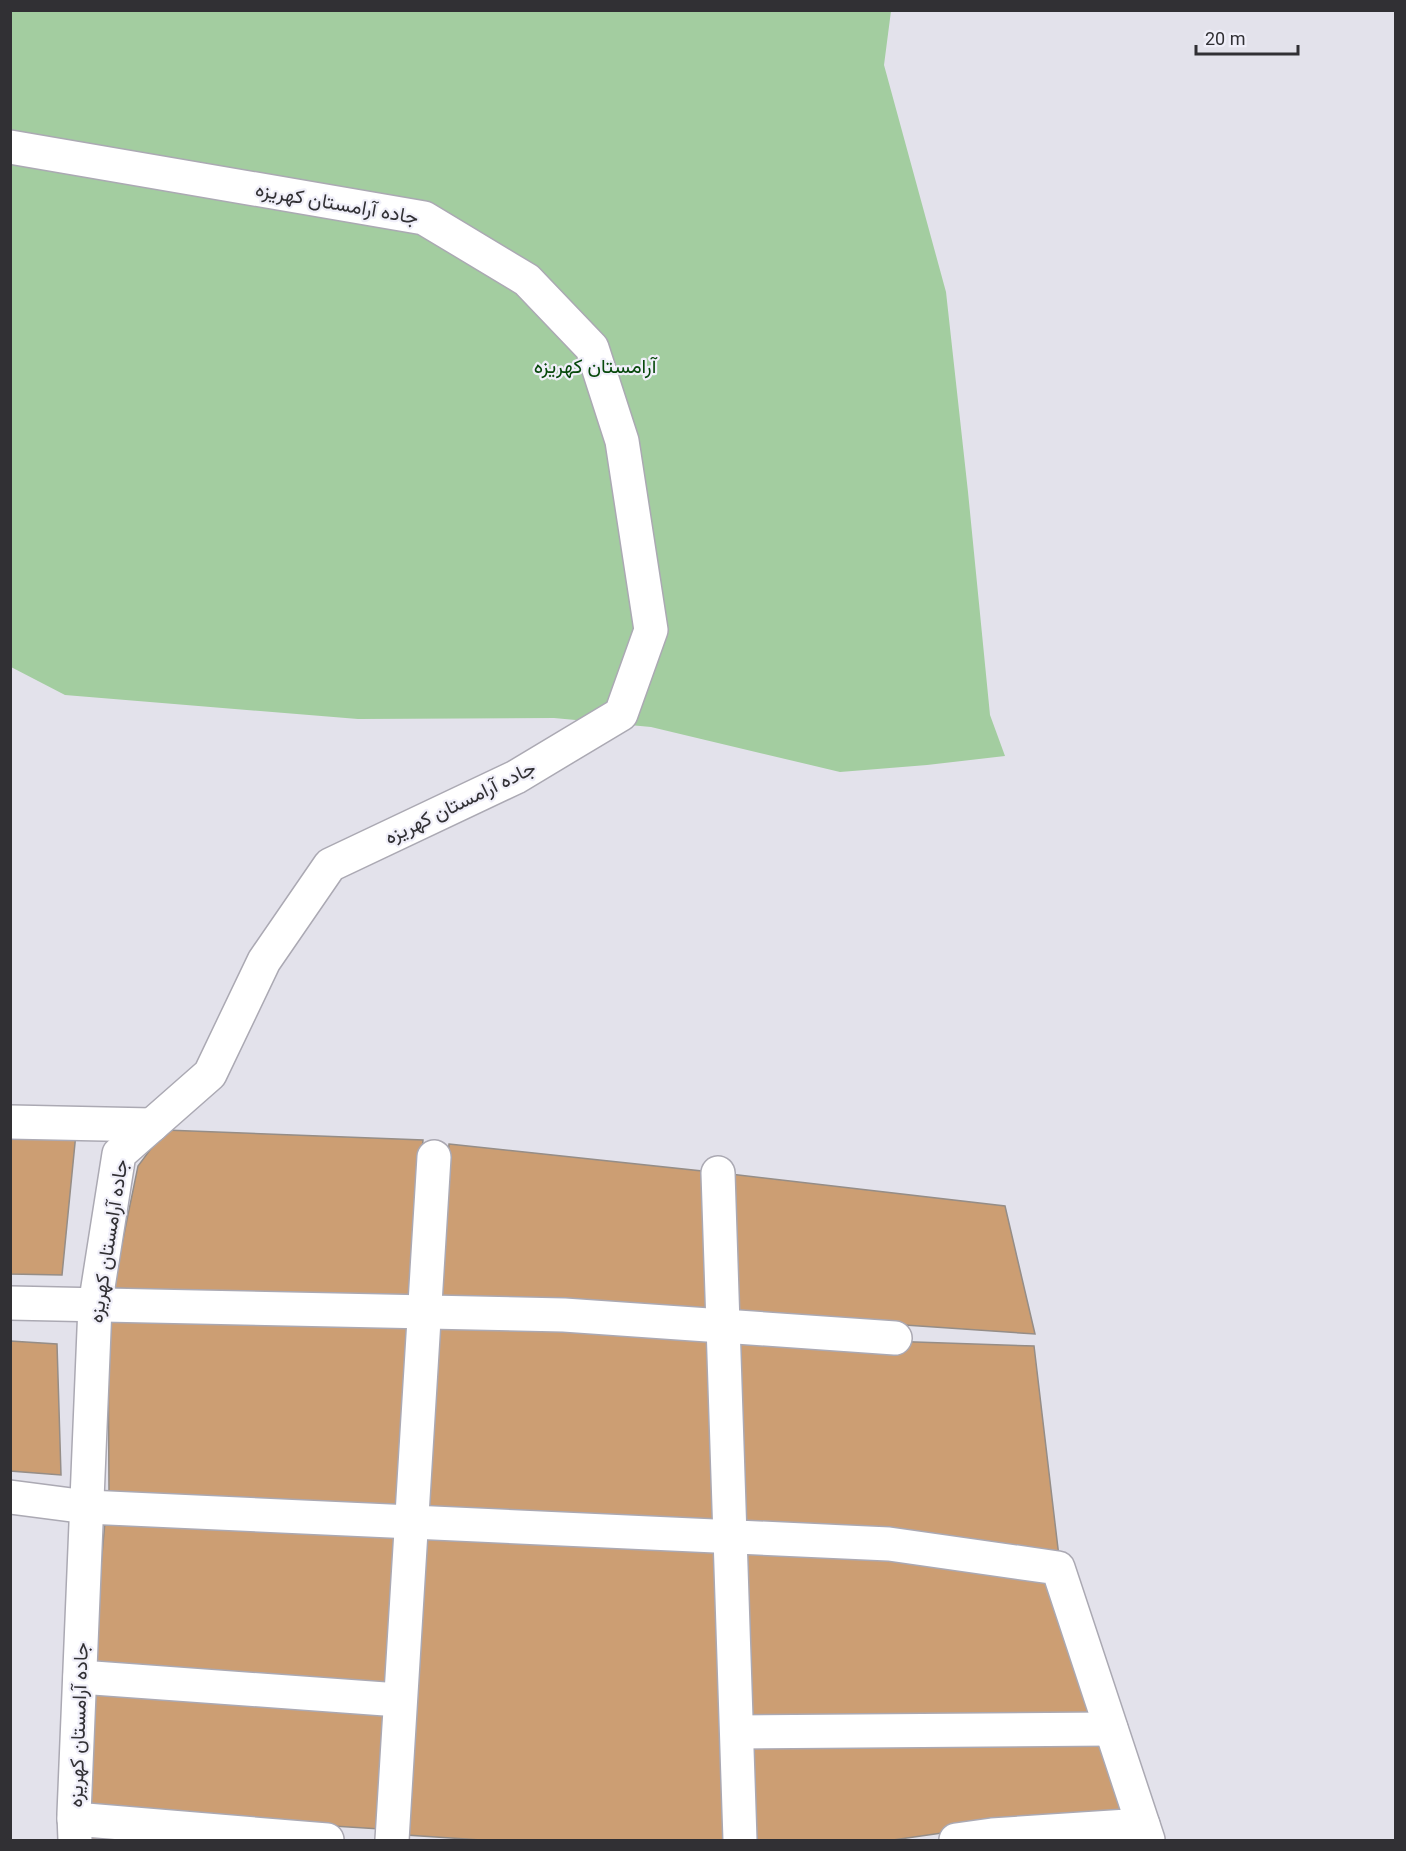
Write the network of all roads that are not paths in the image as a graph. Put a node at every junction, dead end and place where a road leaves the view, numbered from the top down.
1 (10, 147) edge
2 (10, 1122) edge
3 (152, 1125) junction
4 (434, 1157) dead end
5 (718, 1173) dead end
6 (10, 1303) edge
7 (94, 1306) junction
8 (424, 1313) junction
9 (723, 1326) junction
10 (895, 1338) dead end
11 (10, 1497) edge
12 (87, 1507) junction
13 (412, 1522) junction
14 (730, 1536) junction
15 (80, 1677) junction
16 (399, 1700) junction
17 (1111, 1729) junction
18 (737, 1732) junction
19 (75, 1830) edge
20 (1145, 1833) edge
21 (327, 1840) edge
22 (392, 1840) edge
23 (740, 1840) edge
24 (956, 1840) edge

1 - 3 street, جاده آرامستان کهریزه
2 - 3 street
3 - 7 street, جاده آرامستان کهریزه
4 - 8 street
5 - 9 street
6 - 7 street
7 - 8 street
7 - 12 street, جاده آرامستان کهریزه
8 - 9 street
8 - 13 street
9 - 10 street
9 - 14 street
11 - 12 street
12 - 13 street
12 - 15 street, جاده آرامستان کهریزه
13 - 14 street
13 - 16 street
14 - 17 street
14 - 18 street
15 - 16 street
15 - 19 street, جاده آرامستان کهریزه
16 - 22 street
17 - 18 street
17 - 20 street
18 - 23 street
19 - 21 street
20 - 24 street

